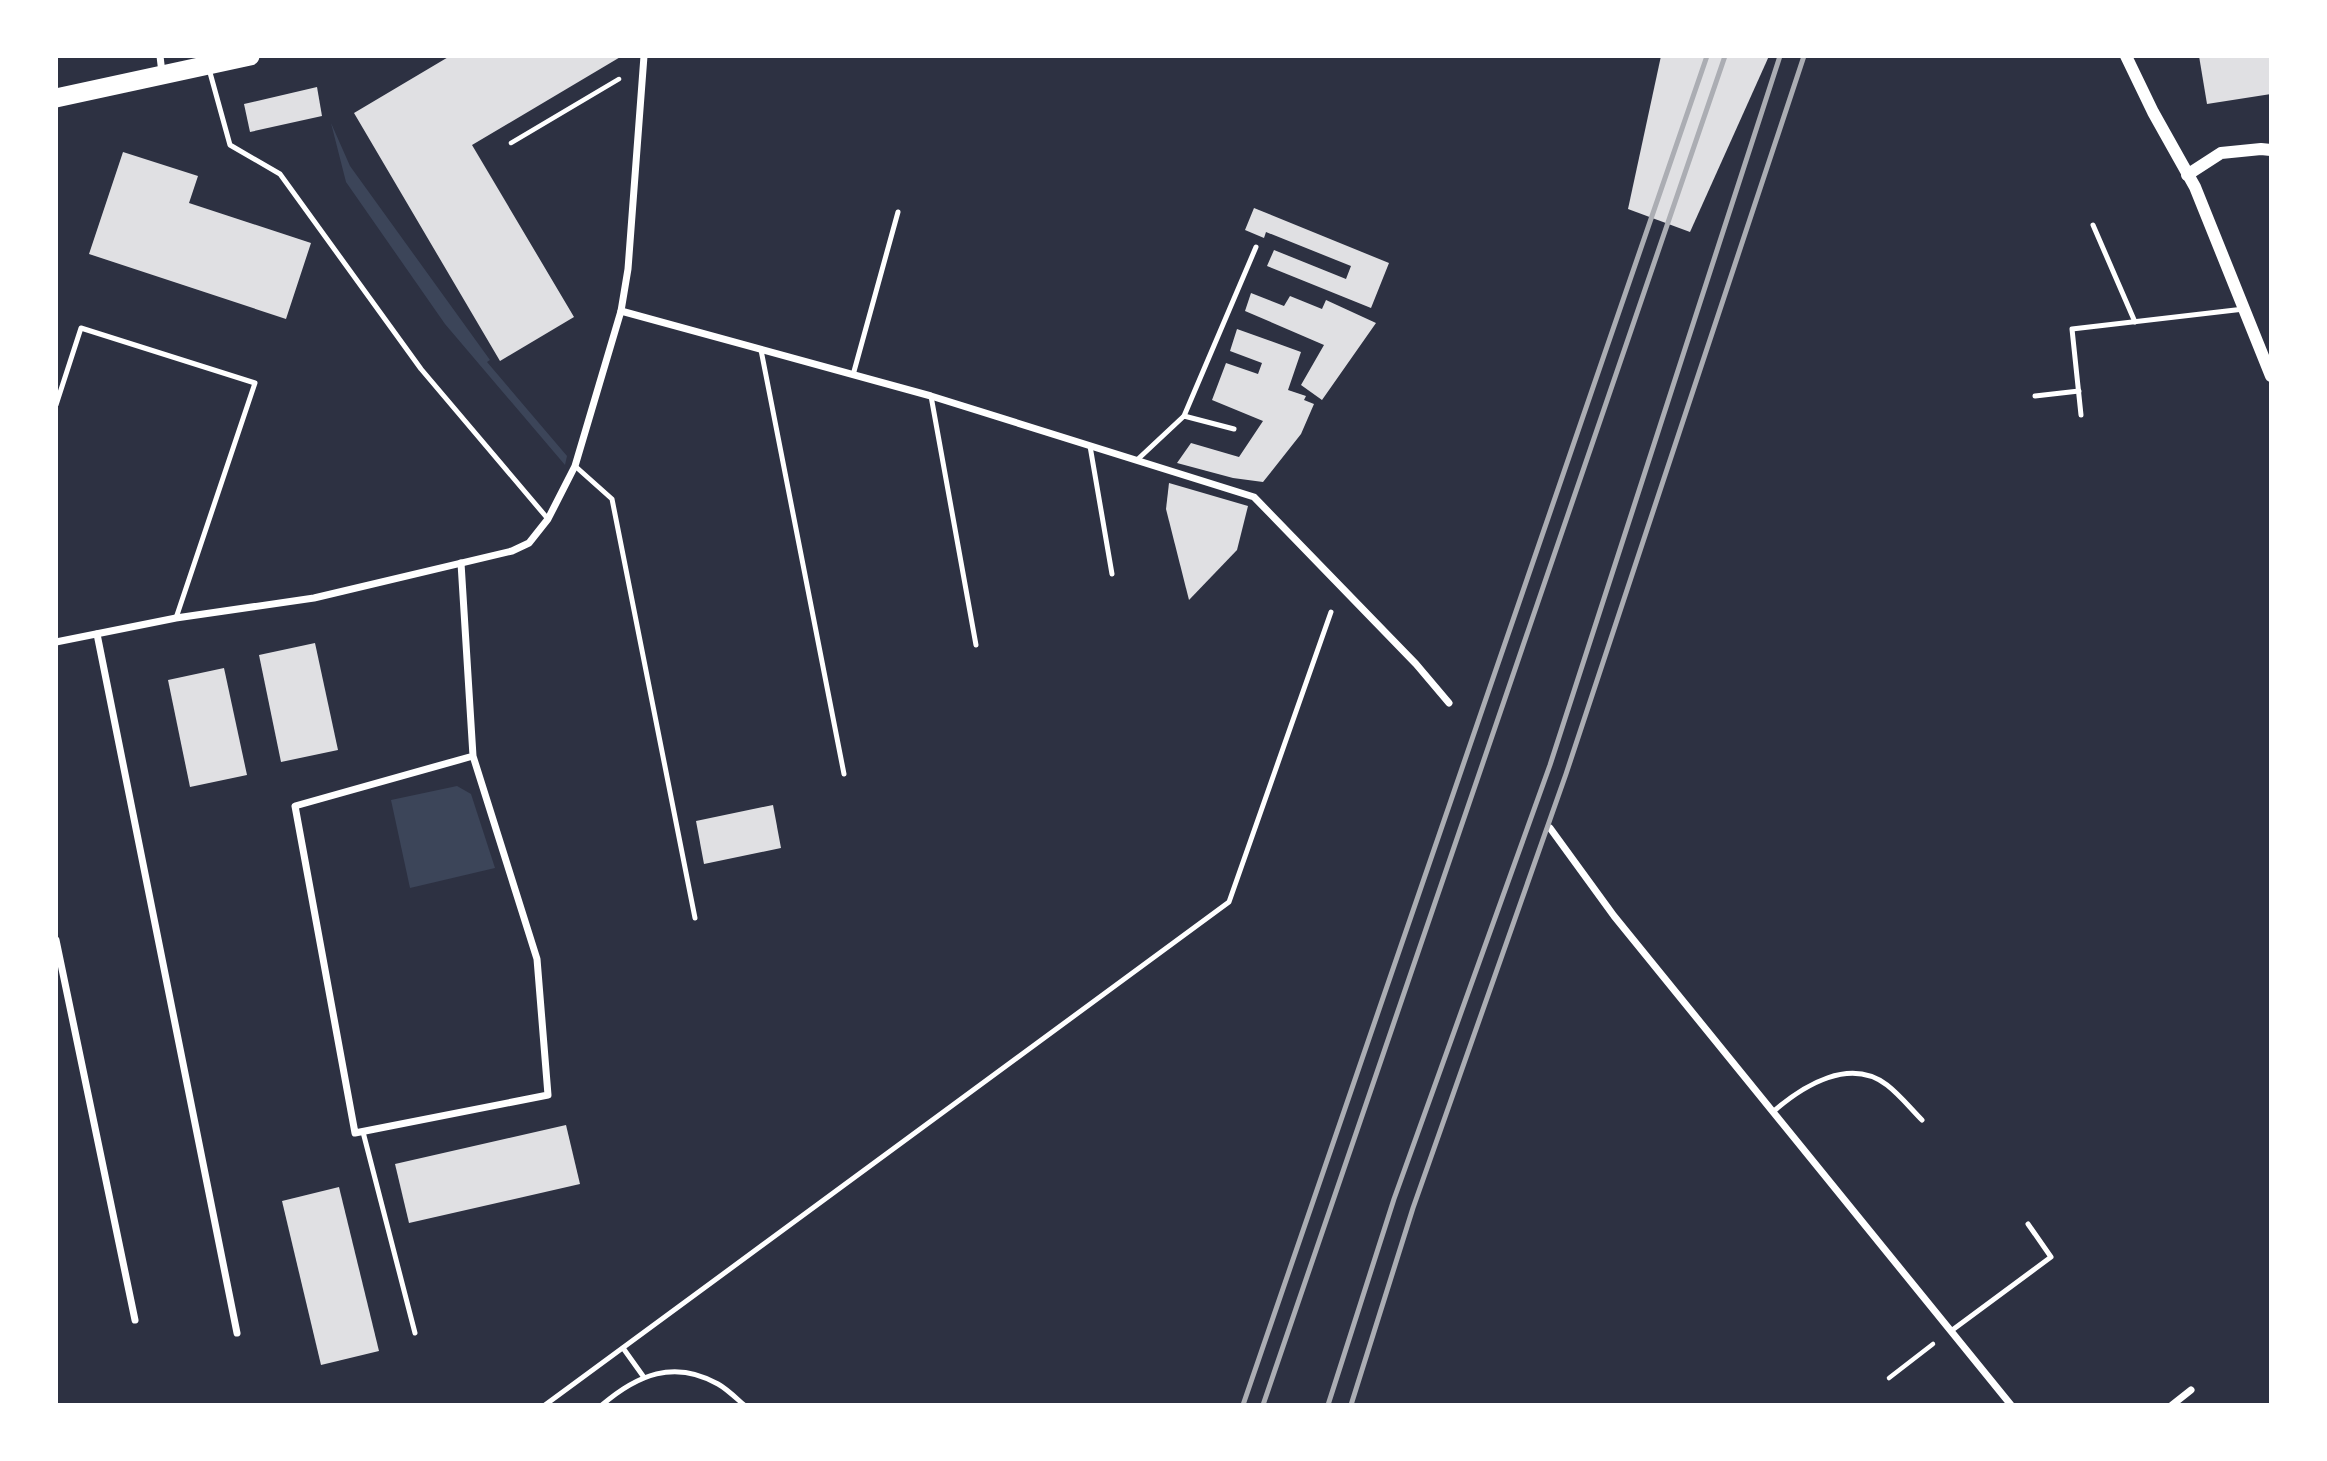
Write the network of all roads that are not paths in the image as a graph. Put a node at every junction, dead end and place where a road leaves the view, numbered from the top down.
1 (160, 56) edge
2 (250, 56) edge
3 (2126, 56) edge
4 (644, 60) edge
5 (208, 66) junction
6 (162, 76) junction
7 (56, 98) edge
8 (2271, 150) edge
9 (2187, 175) junction
10 (898, 212) dead end
11 (2093, 225) dead end
12 (1256, 247) dead end
13 (2244, 309) junction
14 (621, 311) junction
15 (2135, 321) junction
16 (761, 350) junction
17 (853, 375) junction
18 (2271, 376) edge
19 (2079, 391) junction
20 (931, 396) junction
21 (2035, 396) dead end
22 (56, 405) edge
23 (2081, 415) dead end
24 (1184, 416) junction
25 (1234, 429) dead end
26 (1090, 446) junction
27 (1137, 460) junction
28 (575, 466) junction
29 (548, 519) junction
30 (461, 563) junction
31 (1111, 574) dead end
32 (1331, 612) dead end
33 (176, 618) junction
34 (97, 634) junction
35 (56, 642) edge
36 (976, 645) dead end
37 (1449, 703) dead end
38 (473, 756) junction
39 (844, 774) dead end
40 (1550, 828) dead end
41 (695, 918) dead end
42 (56, 940) edge
43 (1774, 1111) junction
44 (1922, 1120) dead end
45 (363, 1132) junction
46 (2028, 1224) dead end
47 (135, 1320) dead end
48 (1951, 1331) junction
49 (237, 1333) dead end
50 (415, 1333) dead end
51 (622, 1349) junction
52 (643, 1376) junction
53 (2191, 1390) dead end
54 (545, 1405) edge
55 (601, 1405) edge
56 (744, 1405) edge
57 (2011, 1405) edge
58 (2172, 1405) edge

1 - 6 street
2 - 5 highway
3 - 9 street
4 - 14 street
5 - 6 highway
5 - 29 lane
6 - 7 highway
8 - 9 street
9 - 13 street
10 - 17 lane
11 - 15 lane
12 - 24 lane
13 - 15 lane
13 - 18 street
14 - 16 street
14 - 28 street
15 - 19 lane
16 - 17 street
16 - 39 lane
17 - 20 street
19 - 21 lane
19 - 23 lane
20 - 26 street
20 - 36 lane
22 - 33 lane
24 - 25 lane
24 - 27 lane
26 - 27 street
26 - 31 lane
27 - 37 street
28 - 29 street
28 - 41 lane
29 - 30 street
30 - 33 street
30 - 38 street
32 - 51 lane
33 - 34 street
34 - 35 street
34 - 49 street
38 - 45 street
38 - 45 street
40 - 43 street
42 - 47 street
43 - 44 lane
43 - 48 street
45 - 50 lane
46 - 48 lane
48 - 57 street
51 - 52 lane
51 - 54 lane
52 - 55 lane
52 - 56 lane
53 - 58 street

